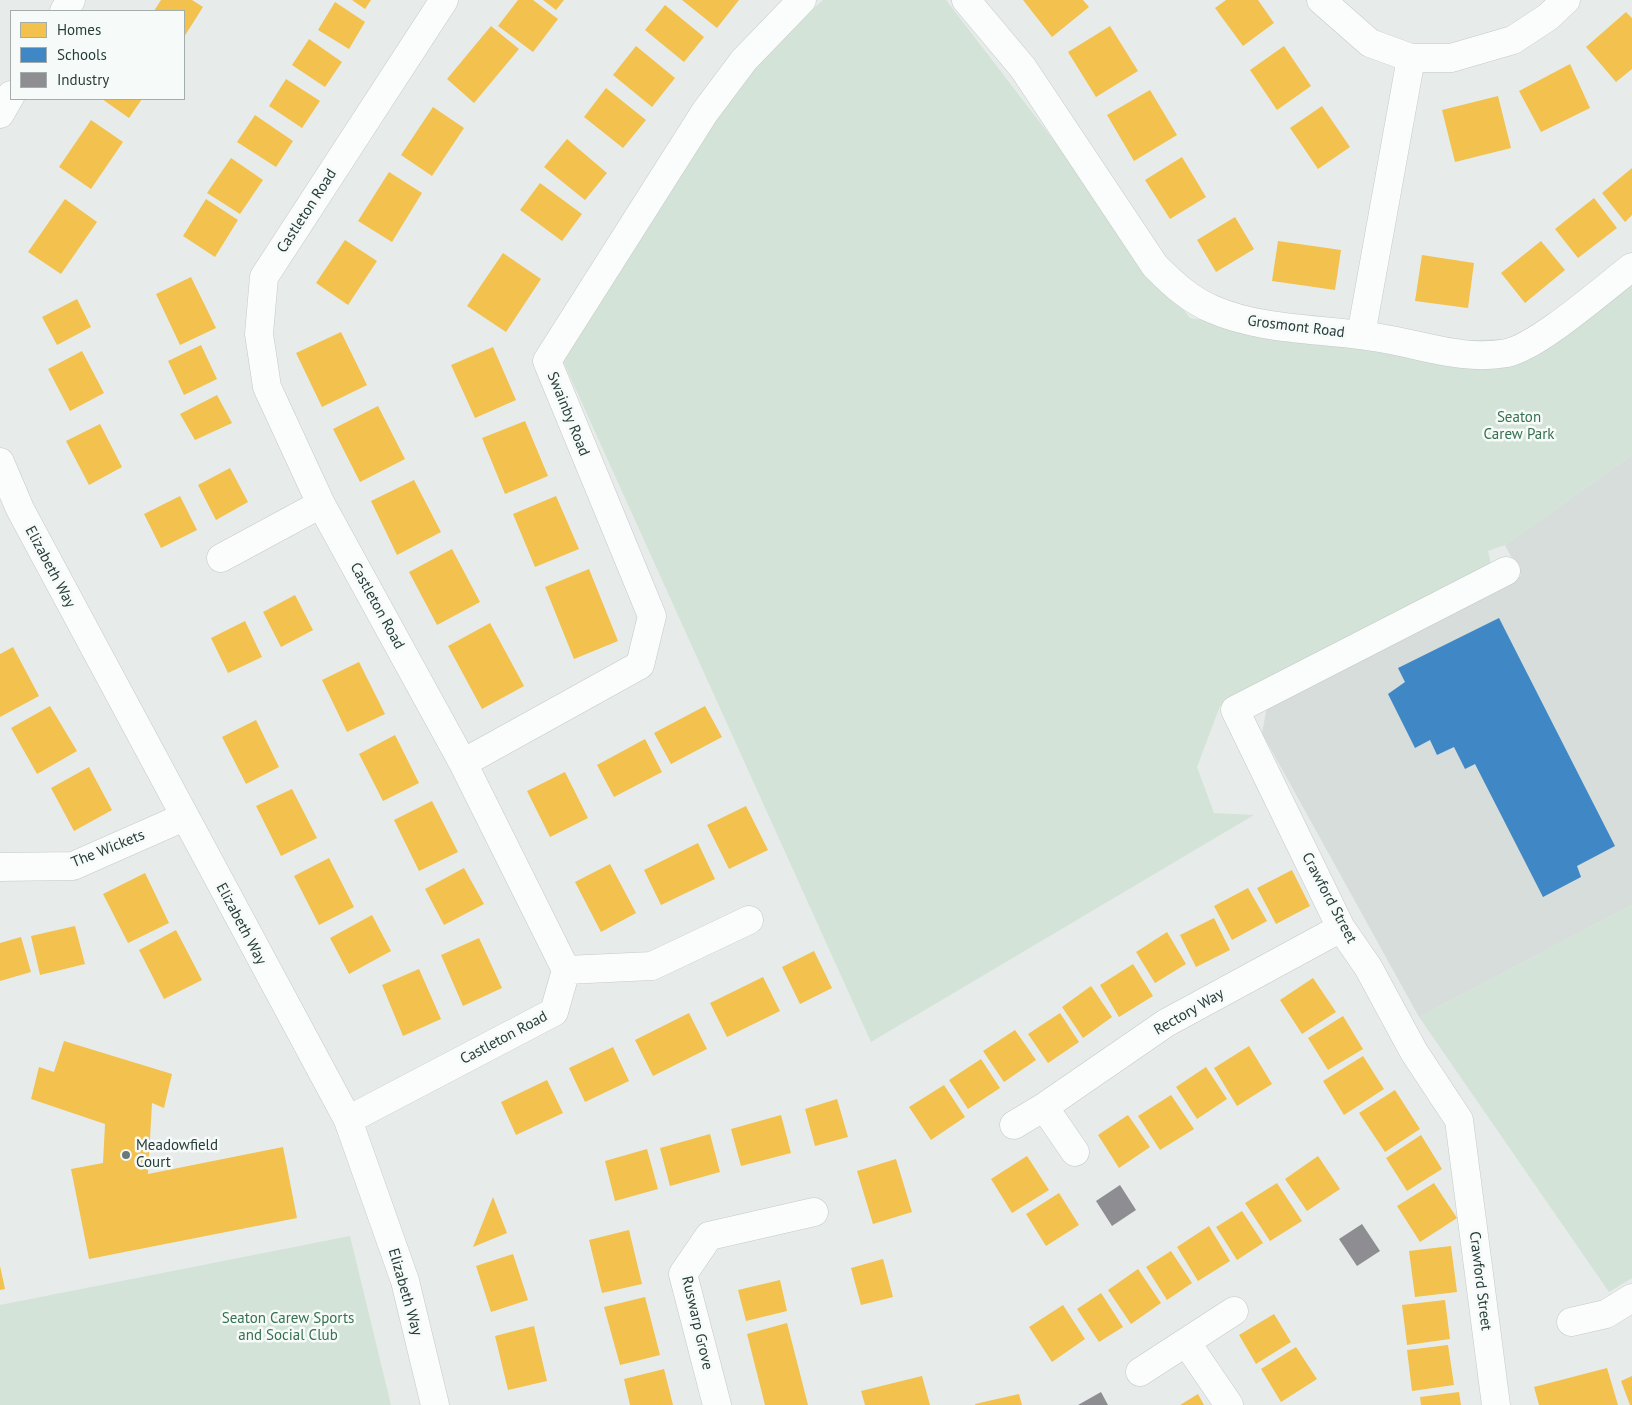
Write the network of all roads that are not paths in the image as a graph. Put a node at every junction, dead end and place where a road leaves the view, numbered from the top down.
1 (444, 0) edge
2 (802, 0) edge
3 (966, 0) edge
4 (1321, 0) edge
5 (1566, 0) edge
6 (1411, 58) junction
7 (1632, 267) edge
8 (1361, 335) junction
9 (0, 462) edge
10 (321, 504) junction
11 (10, 514) edge
12 (221, 558) dead end
13 (1506, 571) dead end
14 (463, 763) junction
15 (184, 817) junction
16 (0, 867) edge
17 (749, 920) dead end
18 (1341, 928) junction
19 (566, 970) junction
20 (1044, 1107) junction
21 (348, 1120) junction
22 (1014, 1125) dead end
23 (1075, 1152) dead end
24 (814, 1212) dead end
25 (1632, 1298) edge
26 (1234, 1311) dead end
27 (1571, 1322) dead end
28 (1186, 1342) junction
29 (1140, 1372) dead end
30 (435, 1405) edge
31 (717, 1405) edge
32 (1229, 1405) edge
33 (1496, 1405) edge

1 - 10 street, Castleton Road
2 - 14 street, Swainby Road
3 - 8 street, Grosmont Road
4 - 6 street
5 - 6 street
6 - 8 street
7 - 8 street, Grosmont Road
9 - 11 street, Elizabeth Way
10 - 12 street
10 - 14 street, Castleton Road
11 - 15 street, Elizabeth Way
13 - 18 street, Crawford Street
14 - 19 street, Castleton Road
15 - 16 street, The Wickets
15 - 21 street, Elizabeth Way
17 - 19 street
18 - 20 street, Rectory Way
18 - 33 street, Crawford Street
19 - 21 street, Castleton Road
20 - 22 street, Rectory Way
20 - 23 street
21 - 30 street, Elizabeth Way
24 - 31 street, Ruswarp Grove
25 - 27 street
26 - 28 street
28 - 29 street
28 - 32 street

